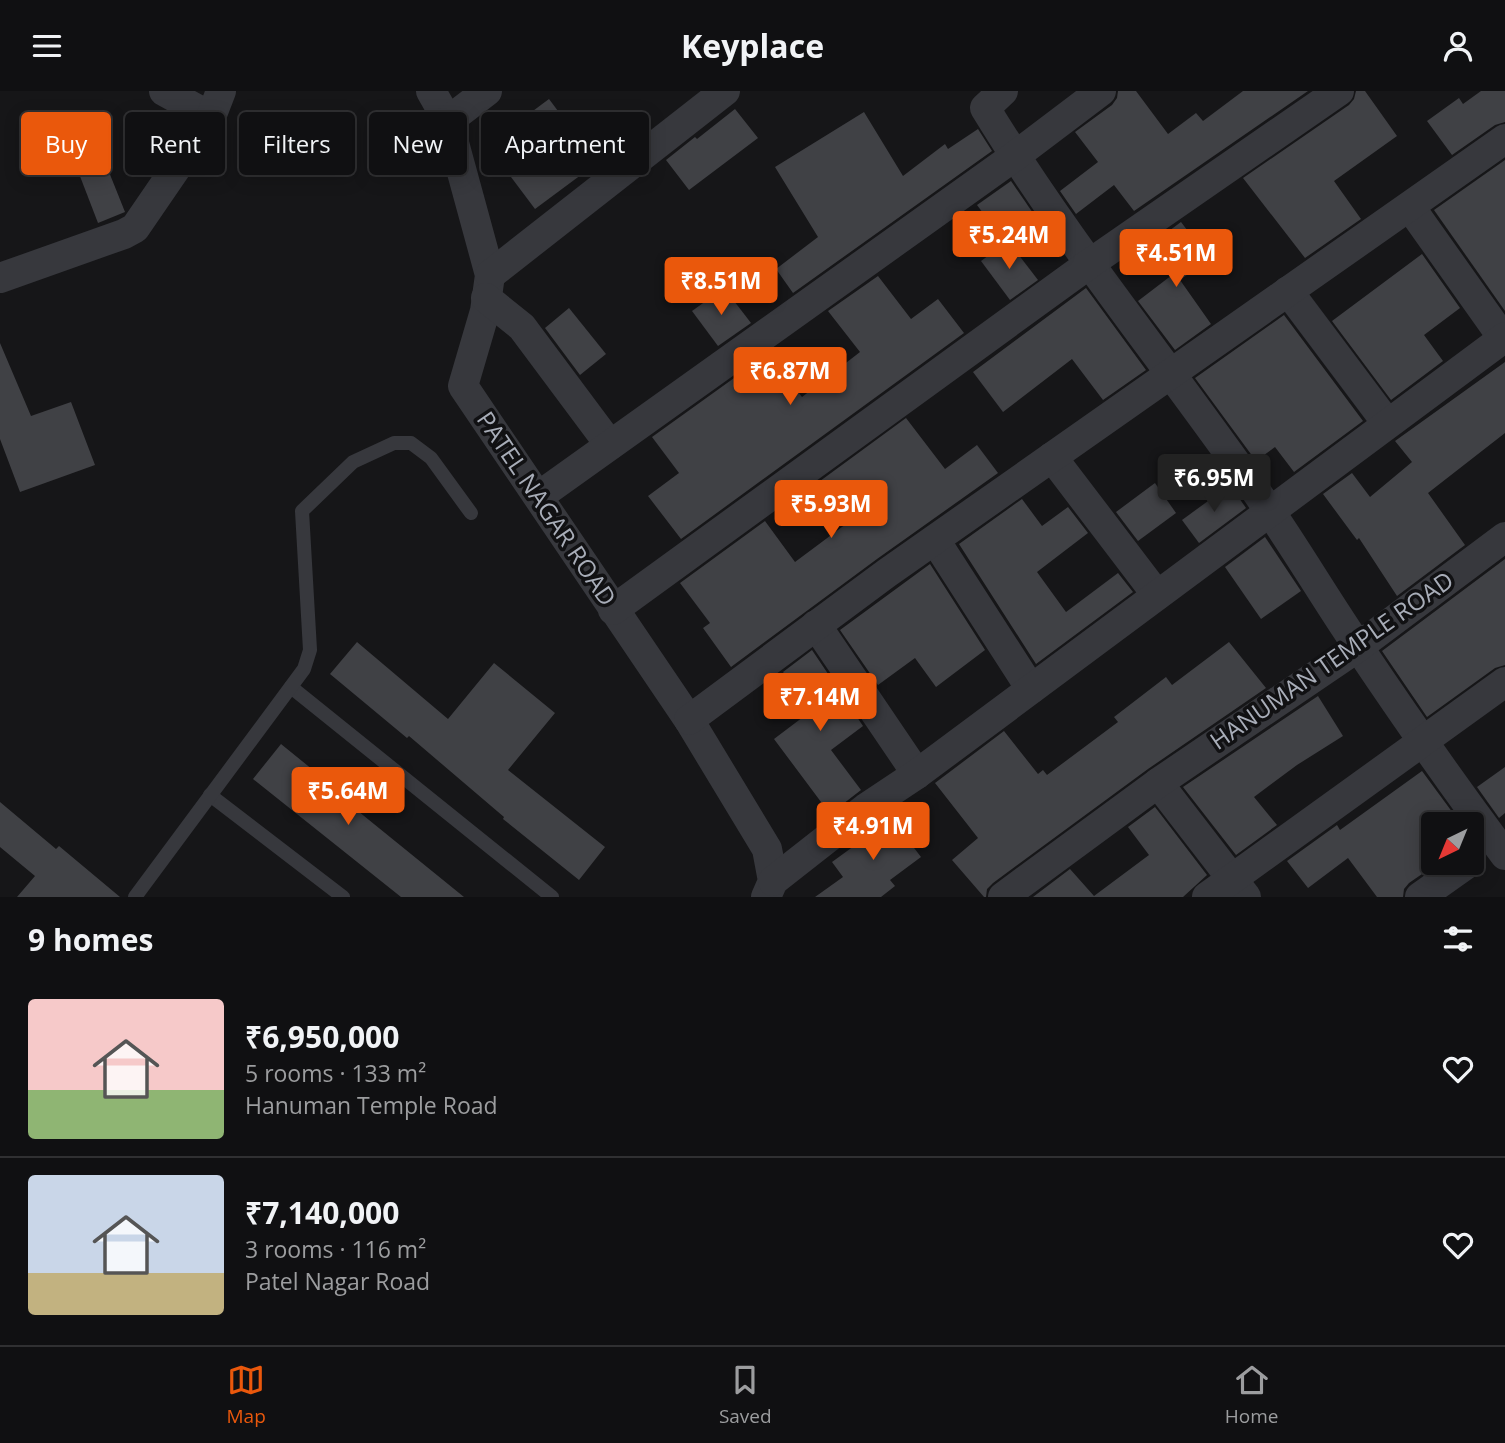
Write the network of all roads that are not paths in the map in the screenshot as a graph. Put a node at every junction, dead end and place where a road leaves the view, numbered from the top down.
1 (164, 91) edge
2 (431, 91) edge
3 (486, 91) edge
4 (724, 91) edge
5 (1003, 91) edge
6 (1101, 91) edge
7 (1339, 91) edge
8 (216, 104) edge
9 (443, 112) edge
10 (459, 112) edge
11 (1505, 139) edge
12 (1015, 156) junction
13 (461, 175) edge
14 (1410, 207) junction
15 (1089, 264) junction
16 (0, 278) edge
17 (488, 286) junction
18 (1288, 292) junction
19 (1504, 337) edge
20 (1171, 372) junction
21 (1387, 423) junction
22 (610, 445) junction
23 (1052, 457) junction
24 (539, 496) junction
25 (1270, 512) junction
26 (471, 513) dead end
27 (1504, 539) edge
28 (934, 540) junction
29 (1157, 595) junction
30 (613, 610) junction
31 (816, 625) junction
32 (1358, 647) junction
33 (1505, 681) edge
34 (291, 687) junction
35 (1031, 689) junction
36 (689, 720) junction
37 (1424, 740) junction
38 (917, 774) junction
39 (1158, 783) junction
40 (211, 795) junction
41 (1502, 845) edge
42 (1484, 855) edge
43 (1451, 875) edge
44 (1239, 888) edge
45 (769, 889) edge
46 (135, 897) edge
47 (343, 897) edge
48 (552, 897) edge
49 (1003, 897) edge
50 (1207, 897) edge
51 (1420, 897) edge

1 - 8 street
2 - 9 street, PATEL NAGAR ROAD
3 - 10 street
4 - 17 street
5 - 12 street
6 - 12 street
7 - 15 street
8 - 16 street
11 - 14 street
12 - 15 street
12 - 22 street
13 - 17 street, PATEL NAGAR ROAD
14 - 18 street
14 - 19 street
15 - 20 street
15 - 30 street
17 - 22 street
17 - 24 street, PATEL NAGAR ROAD
18 - 20 street
18 - 21 street
19 - 21 street
20 - 23 street
20 - 25 street
21 - 25 street
22 - 24 street
23 - 28 street
23 - 29 street
24 - 30 street, PATEL NAGAR ROAD
25 - 29 street
25 - 32 street
26 - 34 lane
27 - 32 street, HANUMAN TEMPLE ROAD
28 - 31 street
28 - 35 street
29 - 35 street
30 - 36 street, PATEL NAGAR ROAD
31 - 36 street
31 - 38 street
32 - 37 street
32 - 39 street, HANUMAN TEMPLE ROAD
33 - 37 street
34 - 40 lane
34 - 48 lane
35 - 38 street
36 - 45 street, PATEL NAGAR ROAD
37 - 41 street
37 - 44 street
38 - 45 street
39 - 44 street
39 - 49 street, HANUMAN TEMPLE ROAD
40 - 46 lane
40 - 47 lane
41 - 42 street
43 - 51 street
44 - 50 street

